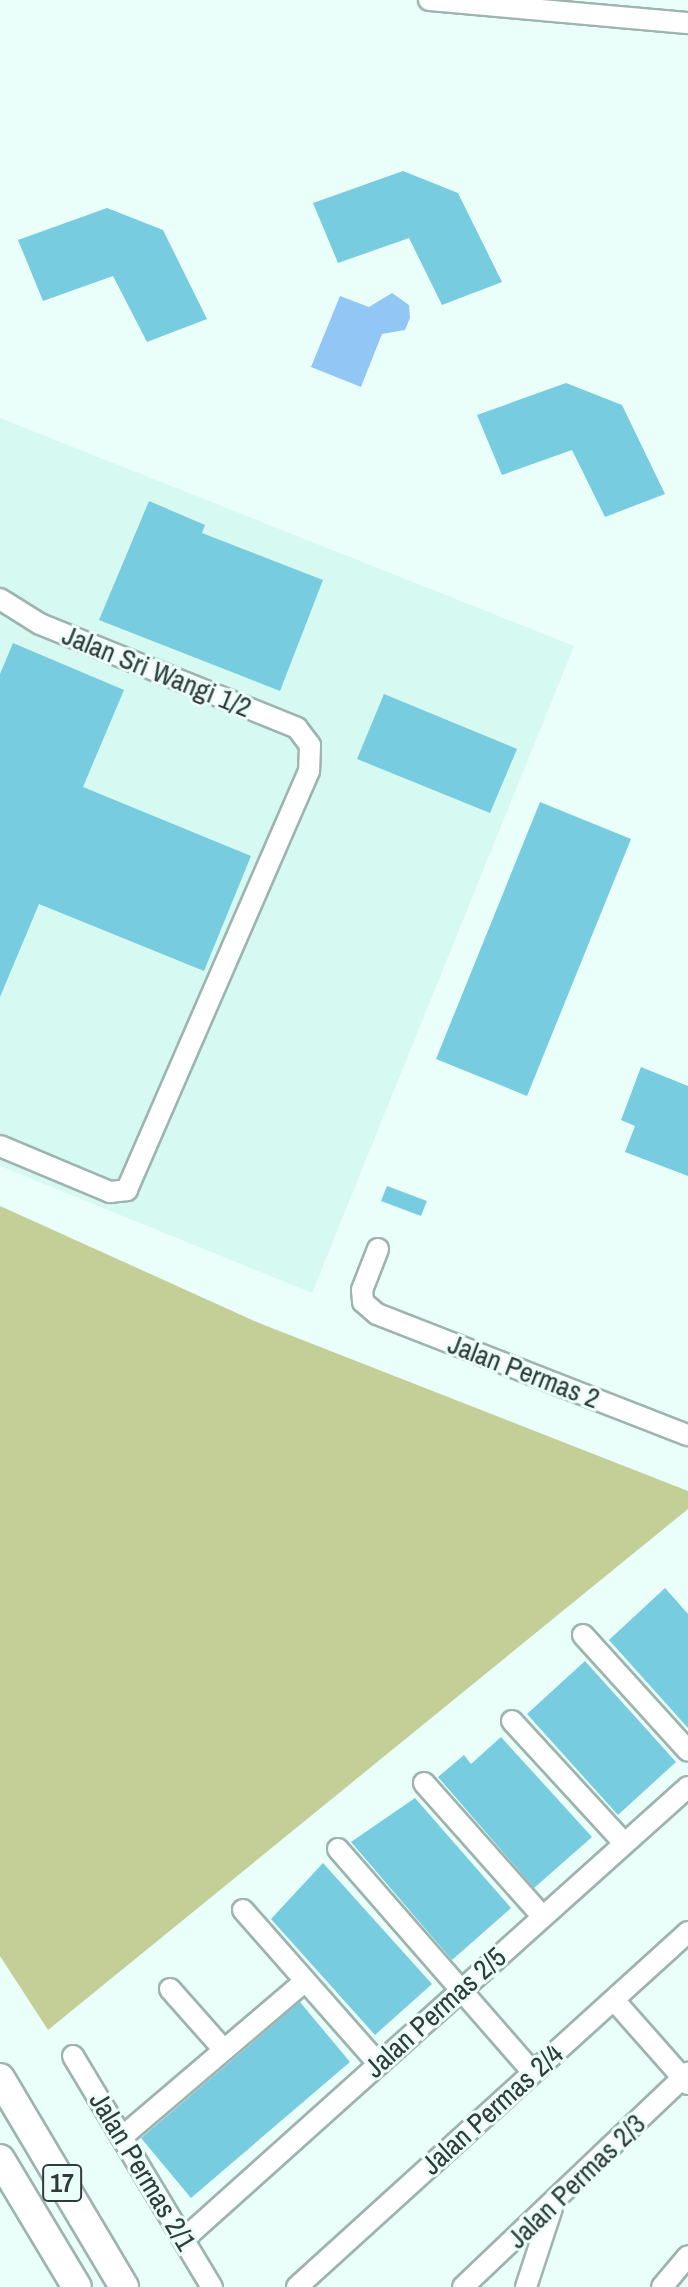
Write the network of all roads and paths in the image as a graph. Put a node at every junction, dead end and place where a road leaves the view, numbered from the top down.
1 (429, 0) edge
2 (688, 23) edge
3 (0, 599) edge
4 (0, 1146) edge
5 (378, 1249) dead end
6 (688, 1435) edge
7 (583, 1635) dead end
8 (512, 1721) dead end
9 (688, 1751) edge
10 (424, 1783) dead end
11 (688, 1787) edge
12 (624, 1843) junction
13 (338, 1849) dead end
14 (243, 1910) dead end
15 (542, 1916) junction
16 (688, 1932) edge
17 (305, 1981) junction
18 (461, 1988) junction
19 (170, 1989) dead end
20 (614, 2000) junction
21 (224, 2050) junction
22 (73, 2056) dead end
23 (379, 2064) junction
24 (532, 2071) junction
25 (0, 2078) edge
26 (686, 2078) edge
27 (122, 2137) junction
28 (0, 2159) edge
29 (553, 2204) junction
30 (184, 2239) junction
31 (688, 2256) edge
32 (77, 2287) edge
33 (124, 2287) edge
34 (212, 2287) edge
35 (297, 2287) edge
36 (463, 2287) edge
37 (526, 2287) edge
38 (662, 2287) edge

1 - 2 street
3 - 4 street, Jalan Sri Wangi 1/2
5 - 6 street, Jalan Permas 2
7 - 9 street
8 - 12 street
10 - 15 street
11 - 12 street, Jalan Permas 2/5
12 - 15 street, Jalan Permas 2/5
13 - 18 street
14 - 17 street
15 - 18 street, Jalan Permas 2/5
16 - 20 street, Jalan Permas 2/4
17 - 21 street
17 - 23 street
18 - 23 street, Jalan Permas 2/5
18 - 24 street
19 - 21 street
20 - 24 street, Jalan Permas 2/4
20 - 26 street
21 - 27 street
22 - 27 street, Jalan Permas 2/1
23 - 30 street, Jalan Permas 2/5
24 - 35 street, Jalan Permas 2/4
25 - 33 highway, 17
26 - 29 street, Jalan Permas 2/3
27 - 30 street, Jalan Permas 2/1
28 - 32 highway, 17
29 - 36 street, Jalan Permas 2/3
29 - 37 street
30 - 34 street, Jalan Permas 2/1
31 - 38 street

